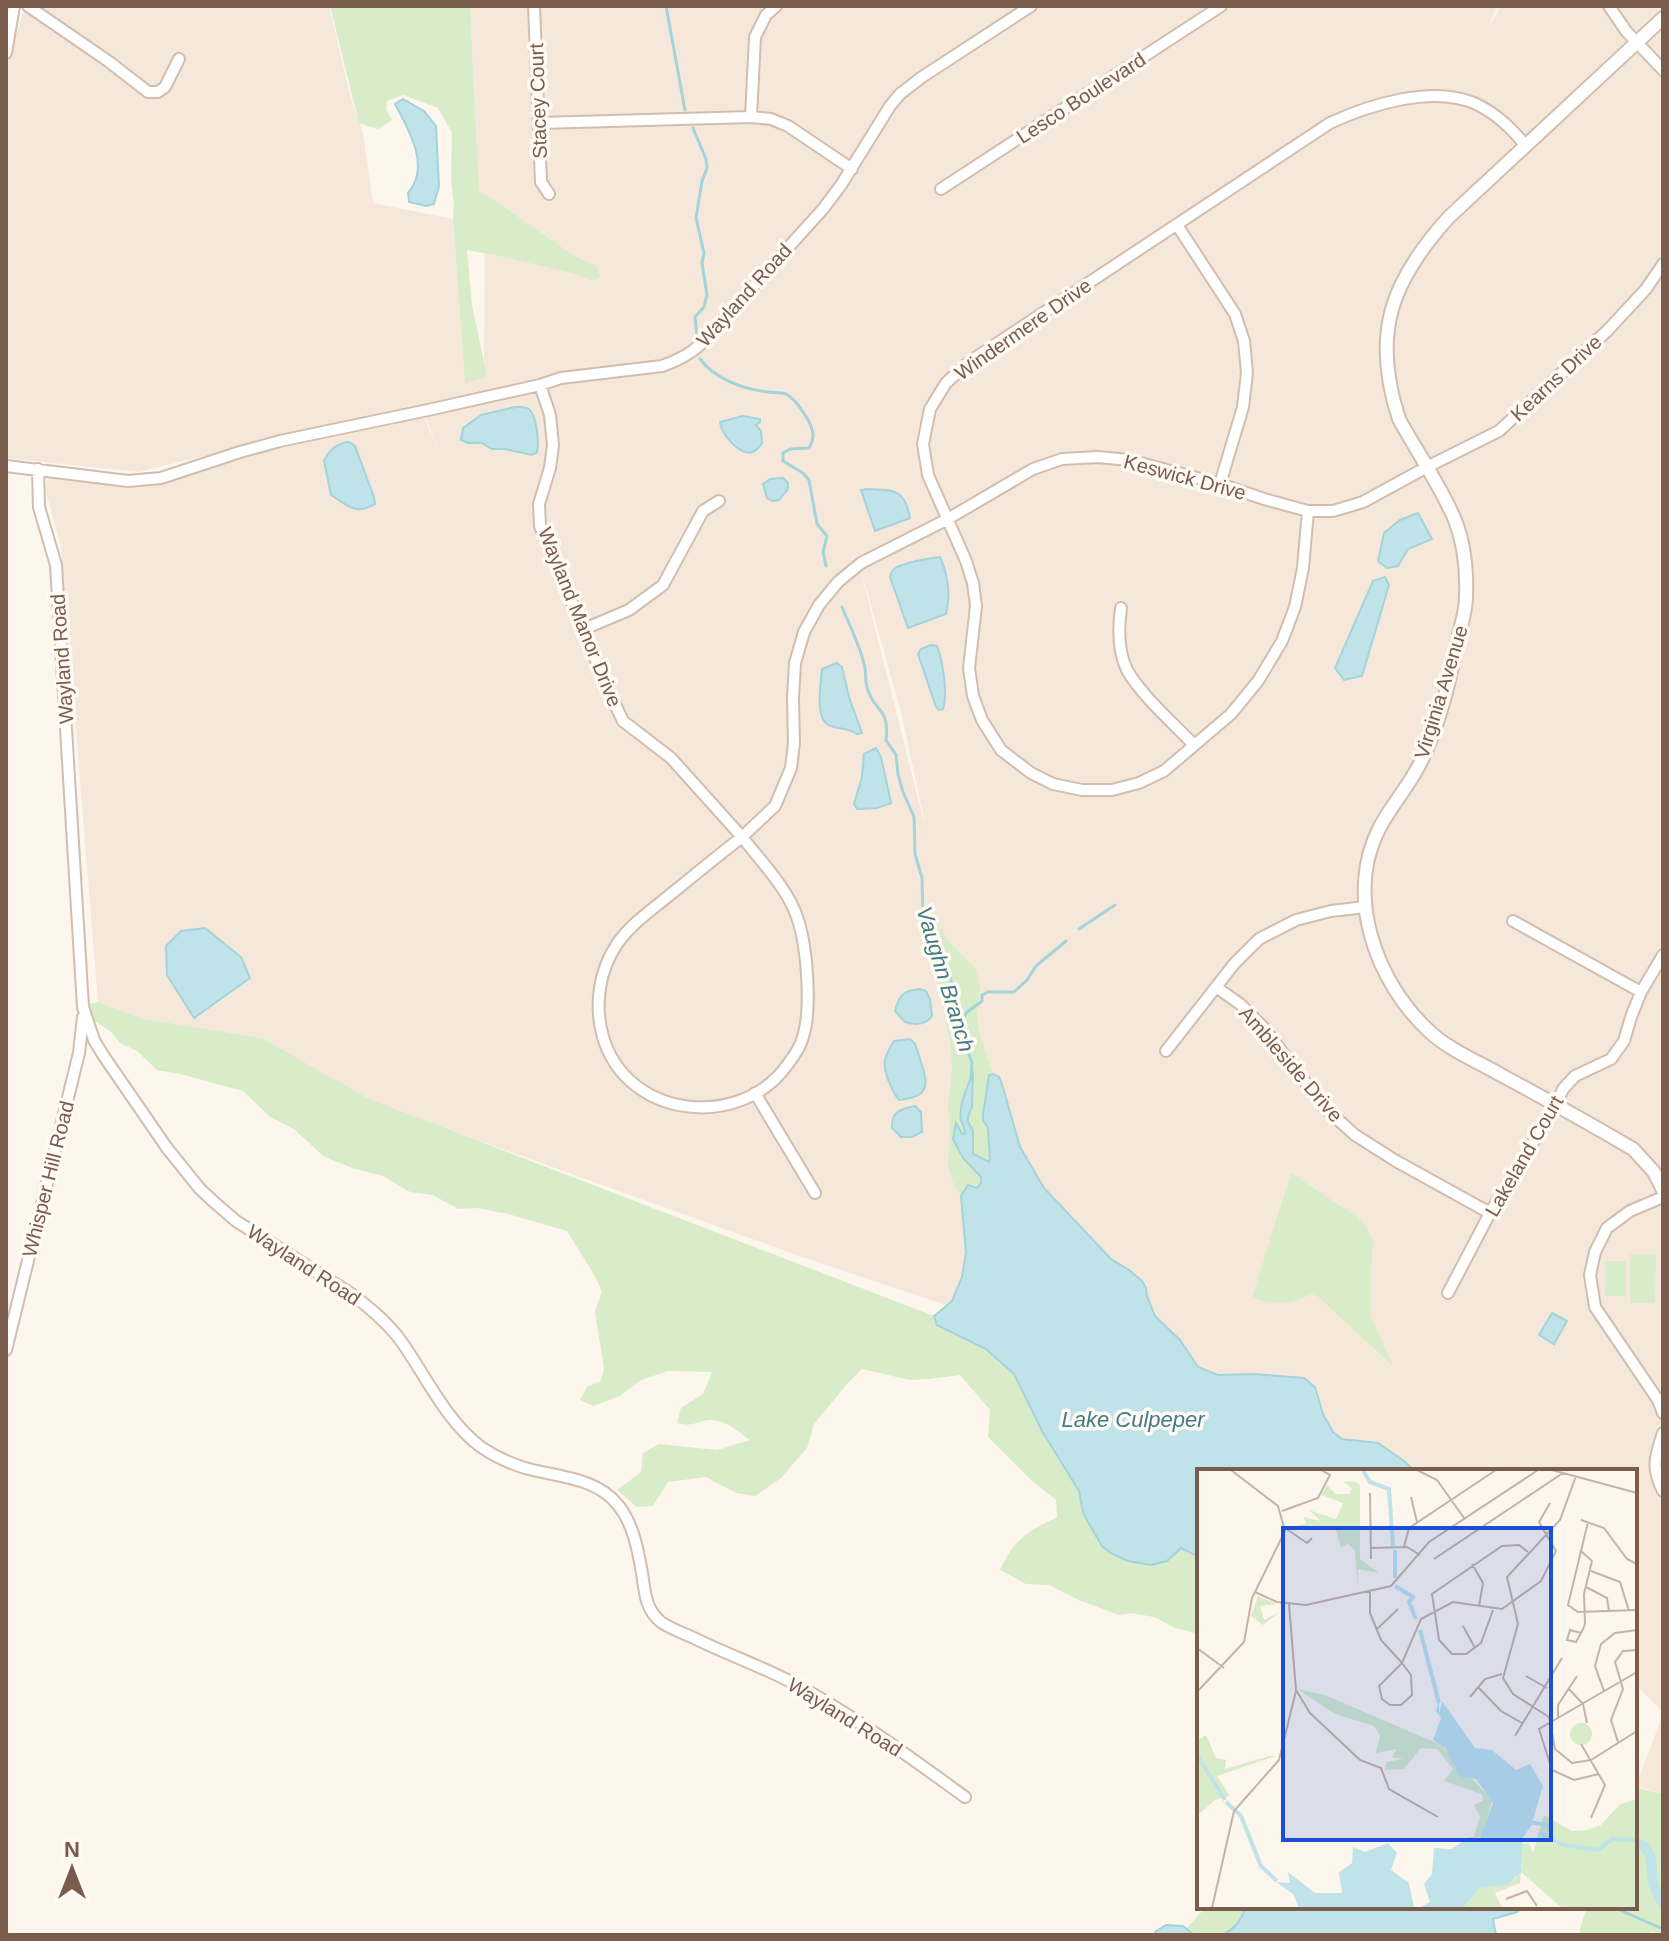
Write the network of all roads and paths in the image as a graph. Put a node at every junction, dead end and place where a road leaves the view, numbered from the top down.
1 (14, 6) edge
2 (28, 6) edge
3 (534, 6) edge
4 (776, 6) edge
5 (1031, 6) edge
6 (1221, 6) edge
7 (1609, 6) edge
8 (1663, 18) edge
9 (1636, 43) junction
10 (6, 53) edge
11 (179, 59) dead end
12 (1663, 70) edge
13 (751, 117) junction
14 (540, 123) junction
15 (1526, 146) junction
16 (852, 169) junction
17 (941, 189) dead end
18 (549, 194) dead end
19 (1177, 225) junction
20 (1663, 264) edge
21 (540, 385) junction
22 (6, 466) edge
23 (1427, 467) junction
24 (38, 469) junction
25 (1220, 484) junction
26 (719, 501) dead end
27 (1308, 511) junction
28 (946, 520) junction
29 (1121, 608) dead end
30 (584, 629) junction
31 (1194, 745) junction
32 (742, 837) junction
33 (1365, 907) junction
34 (1513, 921) dead end
35 (1663, 955) edge
36 (1216, 987) junction
37 (1641, 992) junction
38 (83, 1007) junction
39 (1166, 1051) dead end
40 (755, 1093) junction
41 (1556, 1105) junction
42 (1663, 1190) edge
43 (815, 1193) dead end
44 (1663, 1197) edge
45 (1490, 1213) junction
46 (1448, 1293) dead end
47 (6, 1350) edge
48 (1663, 1413) edge
49 (1663, 1433) edge
50 (1663, 1491) edge
51 (965, 1797) dead end

1 - 10 street
2 - 11 street
3 - 14 street, Stacey Court
4 - 13 street
5 - 16 street, Wayland Road
6 - 17 street, Lesco Boulevard
7 - 9 street
8 - 9 street, Virginia Avenue
9 - 12 street
9 - 15 street, Virginia Avenue
13 - 14 street
13 - 16 street
14 - 18 street, Stacey Court
15 - 19 street, Windermere Drive
15 - 23 street, Virginia Avenue
16 - 21 street, Wayland Road
19 - 25 street
19 - 28 street, Windermere Drive
20 - 23 street, Kearns Drive
21 - 24 street, Wayland Road
21 - 30 street, Wayland Manor Drive
22 - 24 street, Wayland Road
23 - 27 street, Keswick Drive
23 - 33 street, Virginia Avenue
24 - 38 street, Wayland Road
25 - 27 street, Keswick Drive
25 - 28 street, Keswick Drive
26 - 30 street
27 - 31 street, Windermere Drive
28 - 31 street, Windermere Drive
28 - 32 street, Keswick Drive
29 - 31 street
30 - 32 street, Wayland Manor Drive
32 - 40 street
32 - 40 street
33 - 36 street
33 - 41 street, Virginia Avenue
34 - 37 street
35 - 37 street, Lakeland Court
36 - 39 street
36 - 45 street, Ambleside Drive
37 - 41 street, Lakeland Court
38 - 47 street, Whisper Hill Road
38 - 51 street, Wayland Road
40 - 43 street
41 - 42 street, Virginia Avenue
41 - 45 street, Lakeland Court
44 - 48 street
45 - 46 street, Lakeland Court
49 - 50 street

